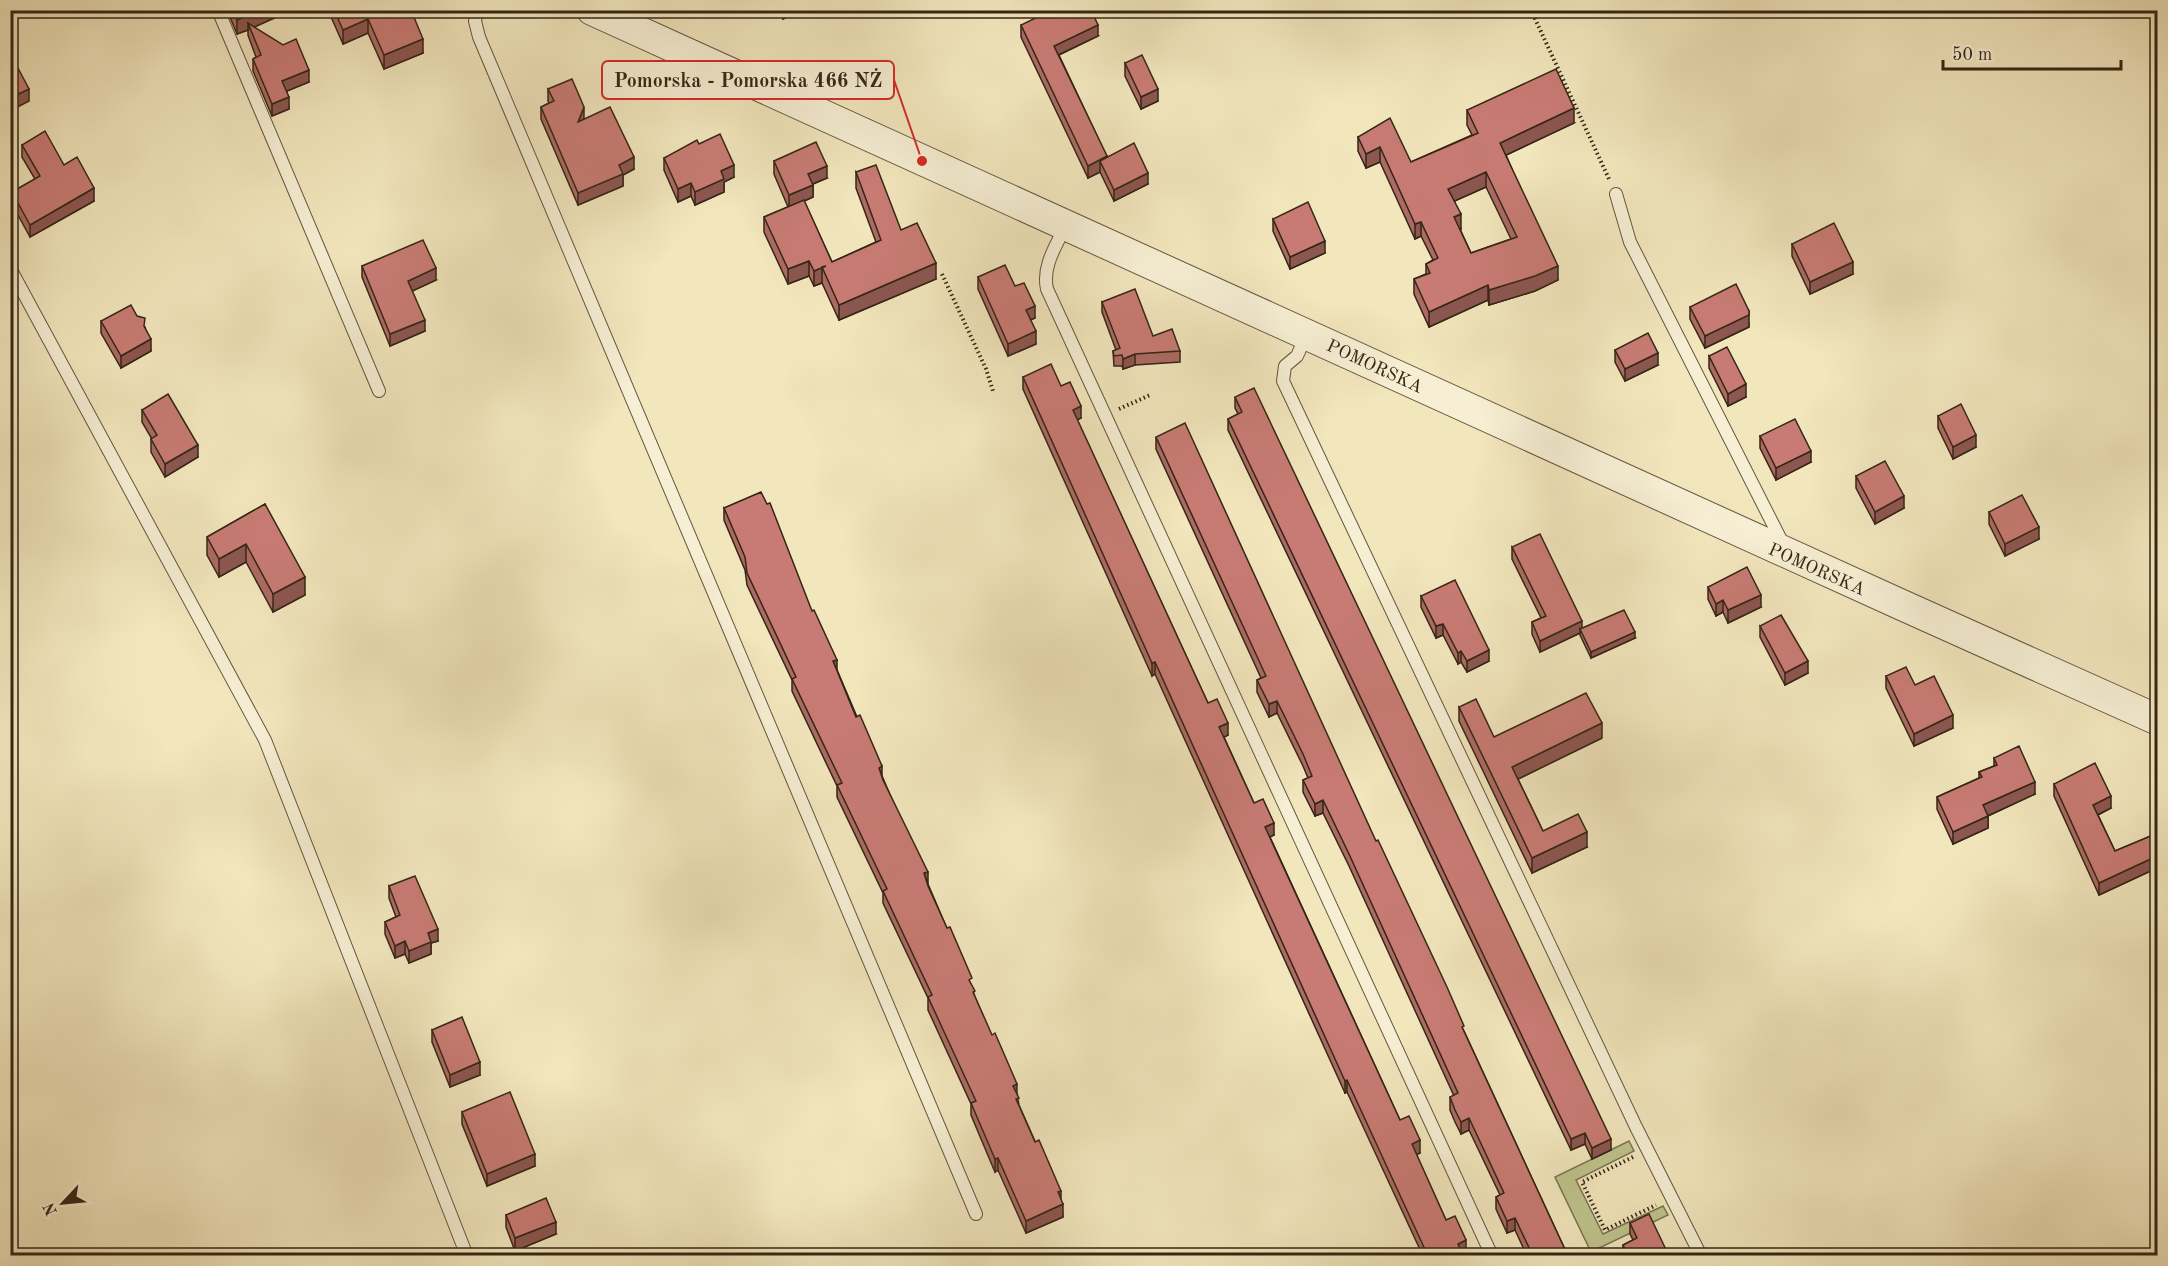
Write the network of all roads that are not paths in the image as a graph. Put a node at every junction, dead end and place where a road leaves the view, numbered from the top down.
1 (218, 10) edge
2 (477, 10) edge
3 (592, 10) edge
4 (1616, 194) road end
5 (1066, 225) junction
6 (10, 268) edge
7 (1307, 335) junction
8 (379, 391) dead end
9 (1784, 554) junction
10 (2157, 720) edge
11 (976, 1214) dead end
12 (467, 1256) edge
13 (1492, 1256) edge
14 (1701, 1256) edge

1 - 8 lane
2 - 11 lane
3 - 5 street, POMORSKA
4 - 9 lane
5 - 7 street, POMORSKA
5 - 13 lane
6 - 12 lane
7 - 9 street, POMORSKA
7 - 14 lane
9 - 10 street, POMORSKA

